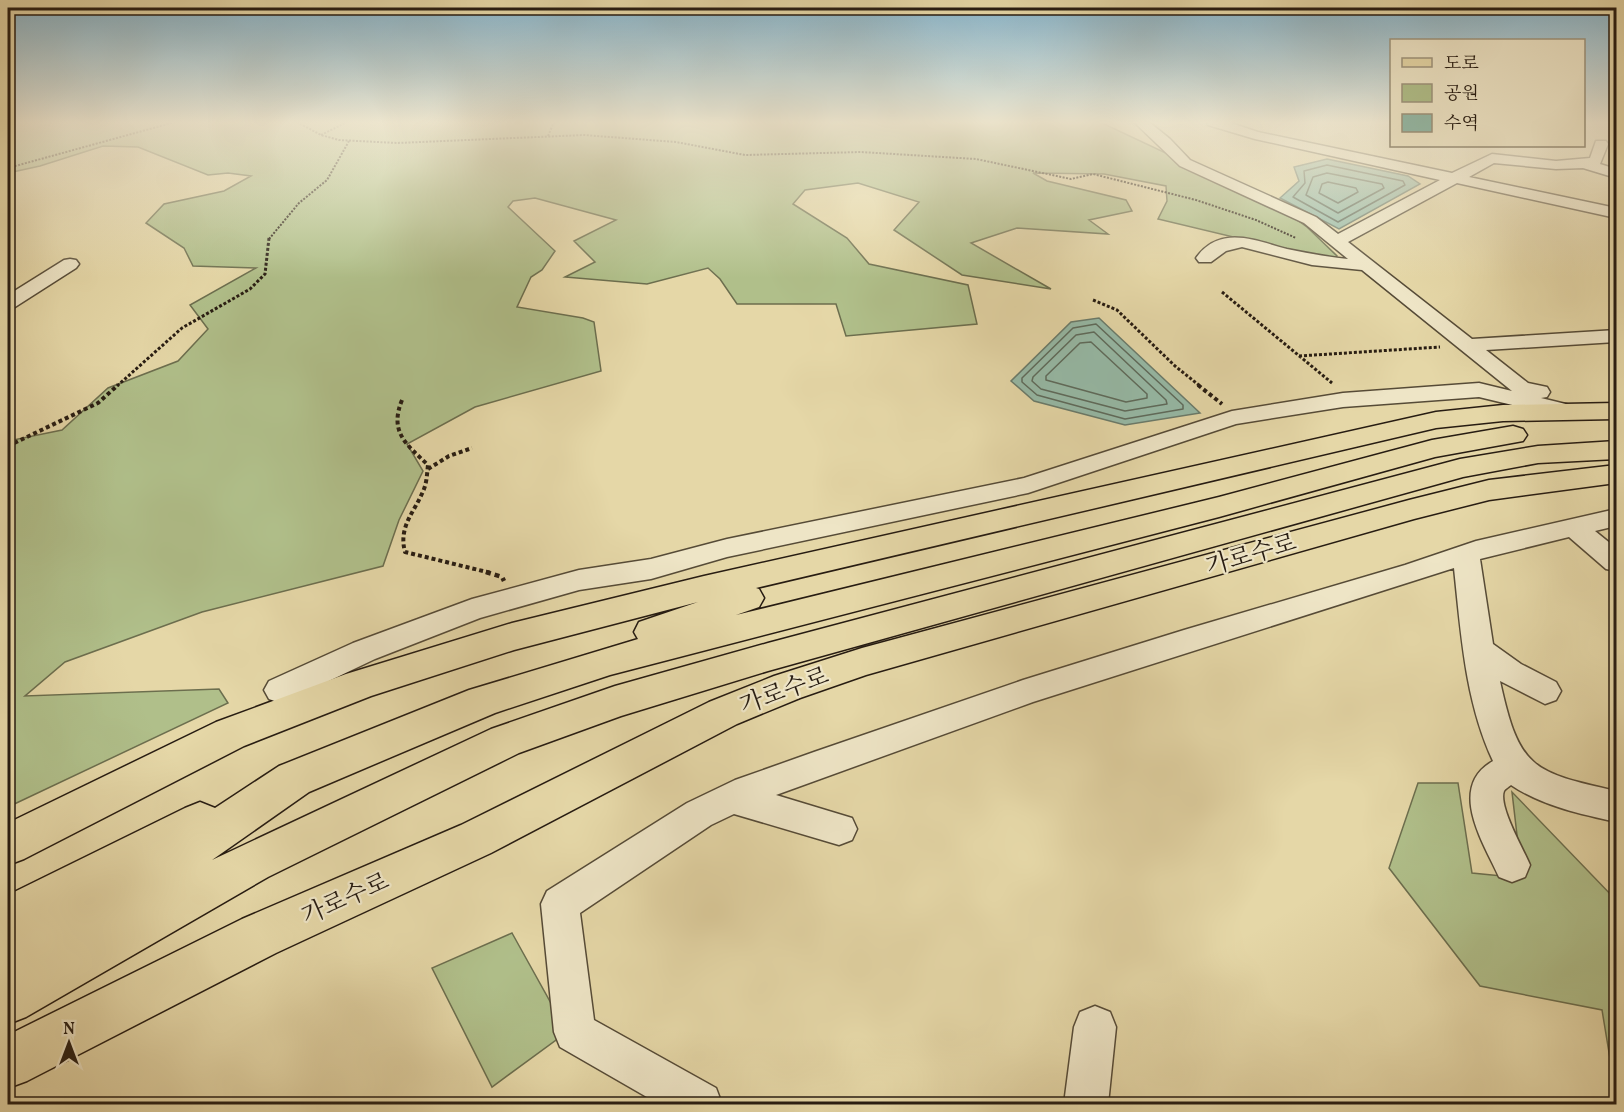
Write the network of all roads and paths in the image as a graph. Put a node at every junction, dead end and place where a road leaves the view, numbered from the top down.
1 (331, 174) edge
2 (1052, 174) edge
3 (1210, 174) edge
4 (1437, 174) edge
5 (1459, 174) edge
6 (1452, 177) junction
7 (1552, 199) junction
8 (1617, 199) edge
9 (1617, 213) edge
10 (1302, 241) dead end
11 (1337, 241) junction
12 (1205, 258) dead end
13 (70, 264) dead end
14 (1366, 265) junction
15 (1222, 292) dead end
16 (1093, 300) dead end
17 (8, 303) edge
18 (1617, 336) edge
19 (1467, 345) junction
20 (1299, 356) junction
21 (1336, 386) dead end
22 (402, 400) dead end
23 (1566, 411) junction
24 (1239, 417) junction
25 (1615, 417) edge
26 (8, 446) edge
27 (472, 448) dead end
28 (1617, 450) edge
29 (427, 469) junction
30 (1617, 474) edge
31 (1617, 518) edge
32 (1004, 519) junction
33 (1573, 527) junction
34 (1467, 554) junction
35 (1617, 562) edge
36 (516, 599) junction
37 (1479, 650) junction
38 (280, 690) dead end
39 (1545, 691) dead end
40 (483, 701) junction
41 (1514, 766) junction
42 (294, 779) junction
43 (732, 798) junction
44 (1617, 806) edge
45 (839, 829) dead end
46 (8, 845) edge
47 (1512, 865) dead end
48 (8, 919) edge
49 (8, 954) edge
50 (8, 999) edge
51 (1095, 1027) dead end
52 (8, 1062) edge
53 (700, 1104) edge
54 (1086, 1104) edge

1 - 26 path
2 - 10 path
3 - 11 street
4 - 6 street
5 - 6 street
6 - 7 street
6 - 11 street
7 - 8 street
7 - 9 street
11 - 14 street
12 - 14 street
13 - 17 street
14 - 19 street
15 - 20 path
16 - 24 path
18 - 19 street
19 - 20 path
19 - 25 street
20 - 21 path
22 - 29 path
23 - 24 street
23 - 25 main road
23 - 32 main road
24 - 36 street
25 - 40 main road
27 - 29 path
28 - 50 main road, 가로수로
29 - 36 path
30 - 52 main road, 가로수로
31 - 33 street
32 - 40 main road
32 - 46 main road
33 - 34 street
33 - 35 street
34 - 37 street
34 - 43 street
36 - 38 street
37 - 39 street
37 - 41 street
40 - 42 main road
41 - 44 street
41 - 47 street
42 - 48 main road
42 - 49 main road
43 - 45 street
43 - 53 street
51 - 54 street

